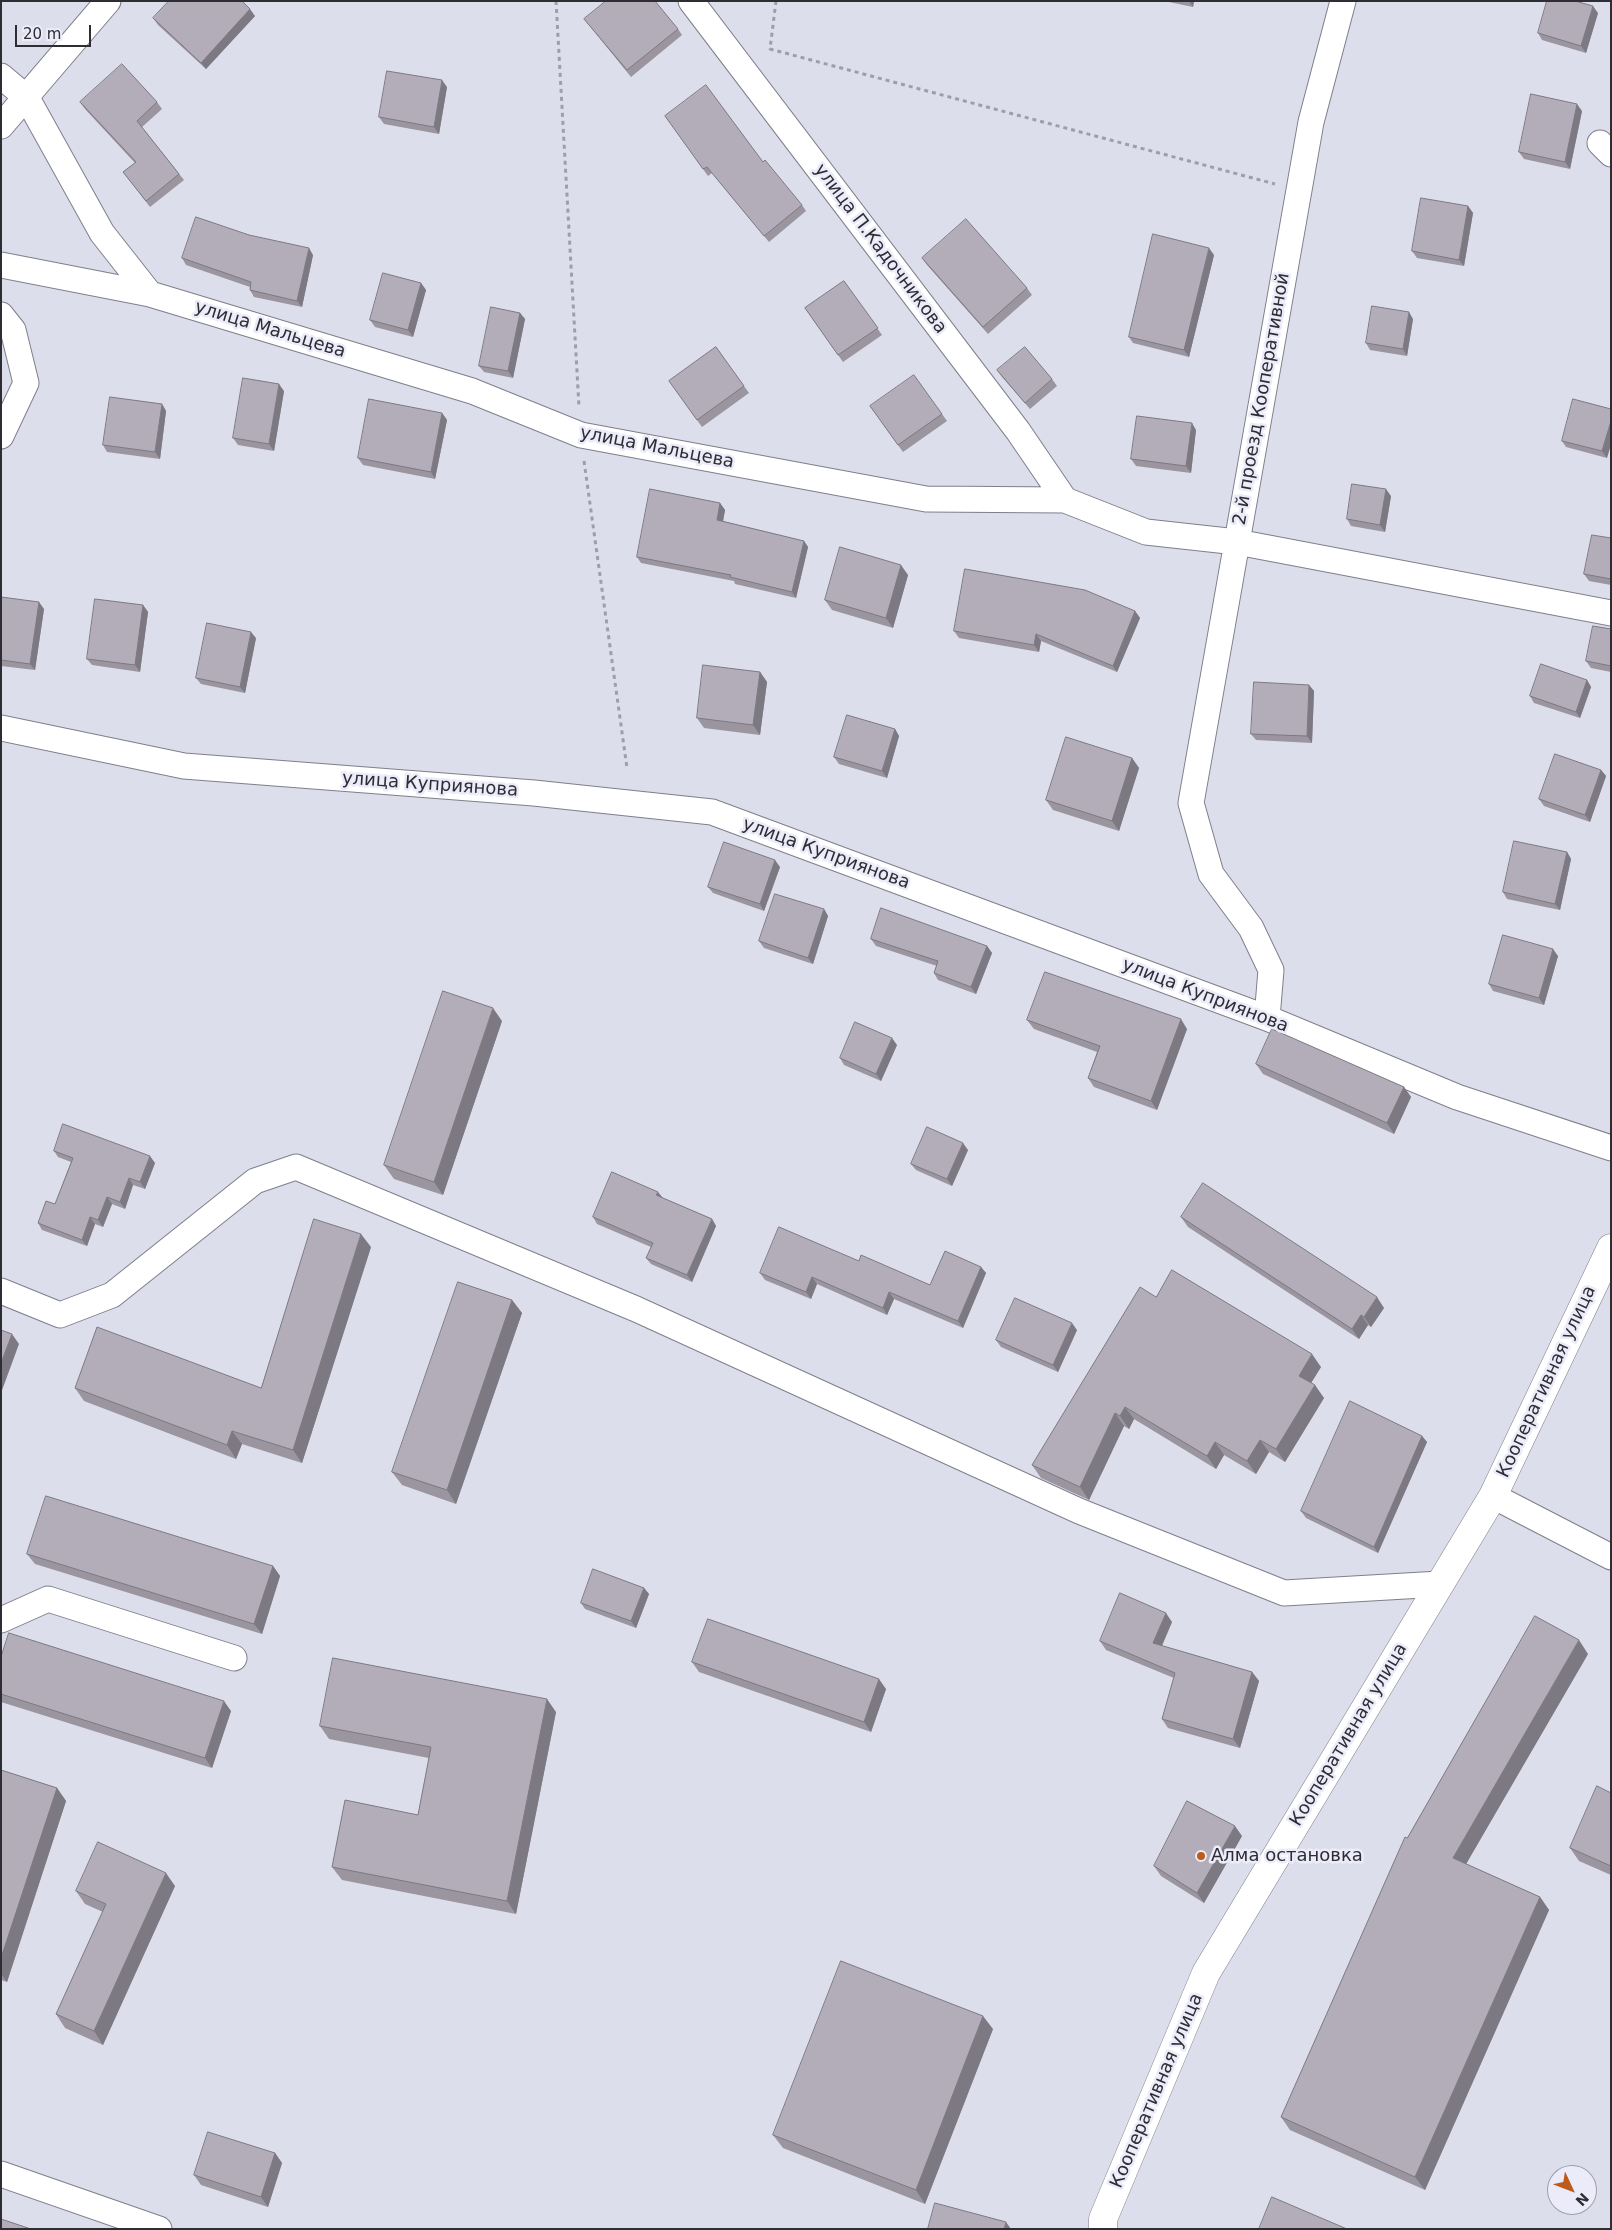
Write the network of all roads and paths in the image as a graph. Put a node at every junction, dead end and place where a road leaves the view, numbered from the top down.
1 (108, 1) edge
2 (556, 1) edge
3 (691, 1) edge
4 (776, 1) edge
5 (1343, 1) edge
6 (1, 76) edge
7 (27, 98) junction
8 (1, 126) edge
9 (1300, 191) junction
10 (1, 265) edge
11 (150, 294) junction
12 (1, 315) edge
13 (581, 435) junction
14 (1, 436) edge
15 (1065, 500) junction
16 (1237, 542) junction
17 (1611, 613) edge
18 (1, 728) edge
19 (627, 768) dead end
20 (1267, 1018) junction
21 (1611, 1148) edge
22 (1611, 1248) edge
23 (1, 1291) edge
24 (1493, 1496) junction
25 (1611, 1557) edge
26 (1440, 1584) junction
27 (1, 1620) edge
28 (234, 1658) dead end
29 (1, 2174) edge
30 (160, 2229) edge
31 (1102, 2229) edge

1 - 7 street
2 - 13 path
3 - 15 street, улица П.Кадочникова
4 - 9 path
5 - 9 street, 2-й проезд Кооперативной
6 - 7 street
7 - 8 street
7 - 11 street
9 - 16 street, 2-й проезд Кооперативной
10 - 11 street, улица Мальцева
11 - 13 street, улица Мальцева
12 - 14 street
13 - 15 street, улица Мальцева
13 - 19 path
15 - 16 street, улица Мальцева
16 - 17 street, 2-й проезд Кооперативной
16 - 20 street
18 - 20 street, улица Куприянова
20 - 21 street, улица Куприянова
22 - 24 main road, Кооперативная улица
23 - 26 street
24 - 25 street
24 - 26 main road, Кооперативная улица
26 - 31 main road, Кооперативная улица
27 - 28 street
29 - 30 street

